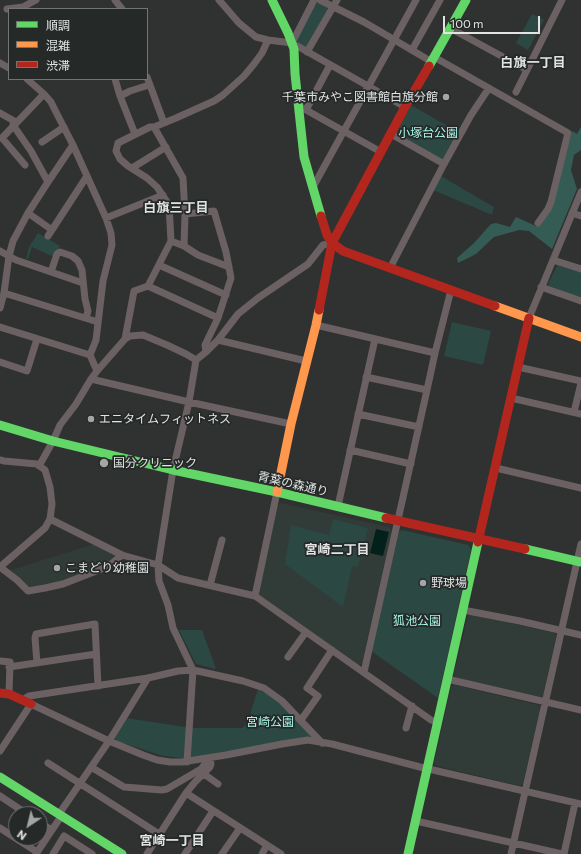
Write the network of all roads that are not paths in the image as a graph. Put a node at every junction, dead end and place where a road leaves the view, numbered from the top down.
1 (36, 0) edge
2 (115, 0) edge
3 (272, 0) edge
4 (314, 0) edge
5 (320, 0) edge
6 (416, 0) edge
7 (440, 0) edge
8 (466, 0) edge
9 (562, 0) edge
10 (223, 2) edge
11 (335, 3) edge
12 (21, 4) edge
13 (10, 8) edge
14 (121, 8) edge
15 (450, 28) junction
16 (268, 40) junction
17 (394, 40) junction
18 (292, 43) junction
19 (412, 50) junction
20 (307, 52) junction
21 (433, 59) junction
22 (330, 65) junction
23 (527, 70) junction
24 (28, 80) edge
25 (115, 80) edge
26 (148, 80) edge
27 (149, 85) junction
28 (369, 86) junction
29 (489, 88) junction
30 (516, 92) dead end
31 (44, 94) junction
32 (120, 96) junction
33 (405, 107) junction
34 (302, 108) junction
35 (0, 113) edge
36 (164, 123) junction
37 (15, 124) junction
38 (64, 127) junction
39 (154, 127) junction
40 (344, 131) junction
41 (135, 134) junction
42 (391, 134) junction
43 (1, 138) edge
44 (42, 142) dead end
45 (73, 145) junction
46 (166, 147) junction
47 (381, 152) junction
48 (444, 164) junction
49 (25, 165) dead end
50 (132, 168) junction
51 (87, 176) junction
52 (48, 182) junction
53 (313, 187) junction
54 (581, 192) edge
55 (163, 195) junction
56 (28, 213) junction
57 (185, 214) junction
58 (572, 214) junction
59 (581, 216) edge
60 (106, 218) junction
61 (538, 223) dead end
62 (171, 240) junction
63 (332, 243) junction
64 (184, 246) junction
65 (0, 251) edge
66 (9, 256) junction
67 (553, 260) junction
68 (159, 265) junction
69 (229, 266) junction
70 (390, 268) junction
71 (581, 269) edge
72 (51, 272) junction
73 (83, 283) junction
74 (148, 286) junction
75 (541, 287) junction
76 (450, 290) junction
77 (4, 293) junction
78 (226, 295) junction
79 (581, 301) edge
80 (0, 308) edge
81 (86, 318) junction
82 (218, 318) junction
83 (529, 318) junction
84 (98, 322) junction
85 (316, 325) junction
86 (0, 327) edge
87 (581, 337) edge
88 (37, 338) junction
89 (125, 339) junction
90 (374, 339) junction
91 (218, 340) junction
92 (206, 352) junction
93 (435, 353) junction
94 (90, 355) junction
95 (196, 360) junction
96 (306, 361) junction
97 (0, 362) edge
98 (518, 367) junction
99 (97, 371) junction
100 (366, 377) junction
101 (91, 379) junction
102 (581, 382) edge
103 (427, 390) junction
104 (511, 398) junction
105 (189, 402) junction
106 (577, 413) edge
107 (358, 414) junction
108 (291, 424) junction
109 (0, 425) edge
110 (419, 427) junction
111 (53, 441) junction
112 (350, 450) junction
113 (0, 460) edge
114 (411, 464) junction
115 (39, 466) junction
116 (496, 468) junction
117 (173, 470) junction
118 (581, 488) edge
119 (277, 492) junction
120 (338, 506) junction
121 (50, 519) junction
122 (398, 521) junction
123 (479, 539) junction
124 (222, 540) dead end
125 (581, 544) edge
126 (122, 555) junction
127 (579, 561) edge
128 (158, 565) junction
129 (0, 567) edge
130 (210, 585) junction
131 (255, 596) junction
132 (463, 610) junction
133 (562, 630) junction
134 (306, 632) junction
135 (581, 635) edge
136 (332, 650) junction
137 (96, 654) junction
138 (288, 657) dead end
139 (0, 661) edge
140 (37, 663) junction
141 (9, 667) junction
142 (193, 670) junction
143 (364, 672) junction
144 (148, 678) junction
145 (447, 679) junction
146 (98, 686) junction
147 (4, 693) edge
148 (27, 702) junction
149 (545, 702) junction
150 (412, 706) junction
151 (581, 710) edge
152 (301, 720) junction
153 (437, 722) junction
154 (406, 728) dead end
155 (109, 741) junction
156 (322, 743) junction
157 (0, 752) edge
158 (210, 758) junction
159 (187, 762) junction
160 (48, 763) dead end
161 (90, 767) junction
162 (427, 768) junction
163 (204, 774) junction
164 (1, 780) edge
165 (80, 783) junction
166 (218, 784) dead end
167 (525, 791) junction
168 (186, 793) junction
169 (0, 796) edge
170 (578, 803) edge
171 (15, 806) edge
172 (213, 811) junction
173 (60, 814) junction
174 (416, 821) junction
175 (0, 828) edge
176 (48, 828) edge
177 (240, 828) junction
178 (52, 830) junction
179 (159, 834) junction
180 (513, 843) junction
181 (267, 846) junction
182 (37, 853) edge
183 (53, 854) edge
184 (92, 854) edge
185 (122, 854) edge
186 (147, 854) edge
187 (185, 854) edge
188 (222, 854) edge
189 (262, 854) edge
190 (281, 854) edge
191 (408, 854) edge
192 (511, 854) edge
193 (563, 854) edge

1 - 12 street
2 - 14 street
3 - 18 street
4 - 18 street
5 - 11 street
6 - 17 street
7 - 19 street
8 - 15 street
9 - 23 street
10 - 16 street
11 - 17 street
11 - 20 street
12 - 13 street
15 - 21 street
15 - 23 street
16 - 18 street
16 - 36 street
17 - 19 street
17 - 28 street
18 - 20 street
18 - 34 street
19 - 21 street
20 - 22 street
21 - 29 street
21 - 33 street
22 - 28 street
22 - 34 street
23 - 30 street
24 - 31 street
25 - 32 street
26 - 27 street
27 - 32 street
27 - 36 street
28 - 33 street
28 - 40 street
29 - 48 street
29 - 61 street
31 - 37 street
31 - 38 street
32 - 41 street
33 - 42 street
34 - 40 street
34 - 53 street
35 - 37 street
36 - 39 street
37 - 43 street
37 - 52 street
38 - 44 street
38 - 45 street
39 - 41 street
39 - 46 street
40 - 47 street
40 - 53 street
41 - 50 street
42 - 47 street
42 - 48 street
43 - 49 street
45 - 51 street
45 - 52 street
46 - 50 street
46 - 57 street
47 - 63 street
48 - 70 street
50 - 55 street
51 - 56 street
51 - 60 street
52 - 56 street
53 - 63 street
54 - 58 street
55 - 60 street
55 - 62 street
56 - 66 street
57 - 64 street
57 - 69 street
58 - 59 street
58 - 67 street
60 - 84 street
62 - 64 street
62 - 68 street
63 - 70 street
63 - 85 street
63 - 91 street
64 - 69 street
65 - 66 street
66 - 72 street
66 - 77 street
67 - 71 street
67 - 75 street
68 - 74 street
68 - 78 street
69 - 78 street
70 - 76 street
72 - 73 street
72 - 73 street
73 - 81 street
74 - 82 street
74 - 89 street
75 - 79 street
75 - 83 street
76 - 83 street
76 - 93 street
77 - 80 street
77 - 81 street
78 - 82 street
81 - 84 street
82 - 92 street
83 - 87 street
83 - 98 street
84 - 94 street
85 - 90 street
85 - 96 street
86 - 88 street
88 - 94 street
88 - 97 street
89 - 95 street
89 - 99 street
90 - 93 street
90 - 100 street
91 - 92 street
91 - 96 street
92 - 95 street
93 - 103 street
94 - 99 street
95 - 105 street
96 - 108 street
98 - 102 street
98 - 104 street
99 - 101 street
100 - 103 street
100 - 107 street
101 - 105 street
101 - 111 street
102 - 106 street
103 - 110 street
104 - 106 street
104 - 116 street
105 - 108 street
105 - 117 street
107 - 110 street
107 - 112 street
108 - 119 street
109 - 111 street, 青葉の森通り
110 - 114 street
111 - 115 street
111 - 117 street, 青葉の森通り
112 - 114 street
112 - 120 street
113 - 115 street
114 - 122 street
115 - 121 street
116 - 118 street
116 - 123 street
117 - 119 street, 青葉の森通り
117 - 128 street
119 - 120 street, 青葉の森通り
119 - 131 street
120 - 122 street, 青葉の森通り
121 - 126 street
121 - 129 street
122 - 123 street, 青葉の森通り
122 - 143 street
123 - 127 street, 青葉の森通り
123 - 132 street
124 - 130 street
125 - 127 street
126 - 128 street
126 - 129 street
127 - 133 street
128 - 130 street
128 - 142 street
130 - 131 street
131 - 134 street
132 - 133 street
132 - 145 street
133 - 135 street
133 - 149 street
134 - 136 street
134 - 138 street
136 - 143 street
136 - 152 street
137 - 140 street
137 - 140 street
137 - 146 street
139 - 141 street
140 - 141 street
141 - 147 street
142 - 144 street
142 - 152 street
142 - 159 street
143 - 150 street
144 - 146 street
144 - 155 street
145 - 149 street
145 - 153 street
146 - 148 street
147 - 148 street
148 - 155 street
148 - 157 street
149 - 151 street
149 - 167 street
150 - 153 street
150 - 154 street
152 - 156 street
153 - 162 street
155 - 159 street
155 - 161 street
156 - 158 street
156 - 162 street
158 - 159 street
158 - 161 street
158 - 163 street
160 - 165 street
161 - 165 street
162 - 167 street
162 - 174 street
163 - 166 street
163 - 168 street
164 - 173 street
165 - 173 street
165 - 179 street
167 - 170 street
167 - 180 street
168 - 172 street
168 - 179 street
169 - 171 street
170 - 193 street
172 - 177 street
172 - 187 street
173 - 178 street
173 - 185 street
174 - 180 street
174 - 191 street
175 - 182 street
176 - 178 street
177 - 181 street
177 - 188 street
178 - 182 street
179 - 186 street
180 - 192 street
180 - 193 street
181 - 189 street
181 - 190 street
183 - 184 street

